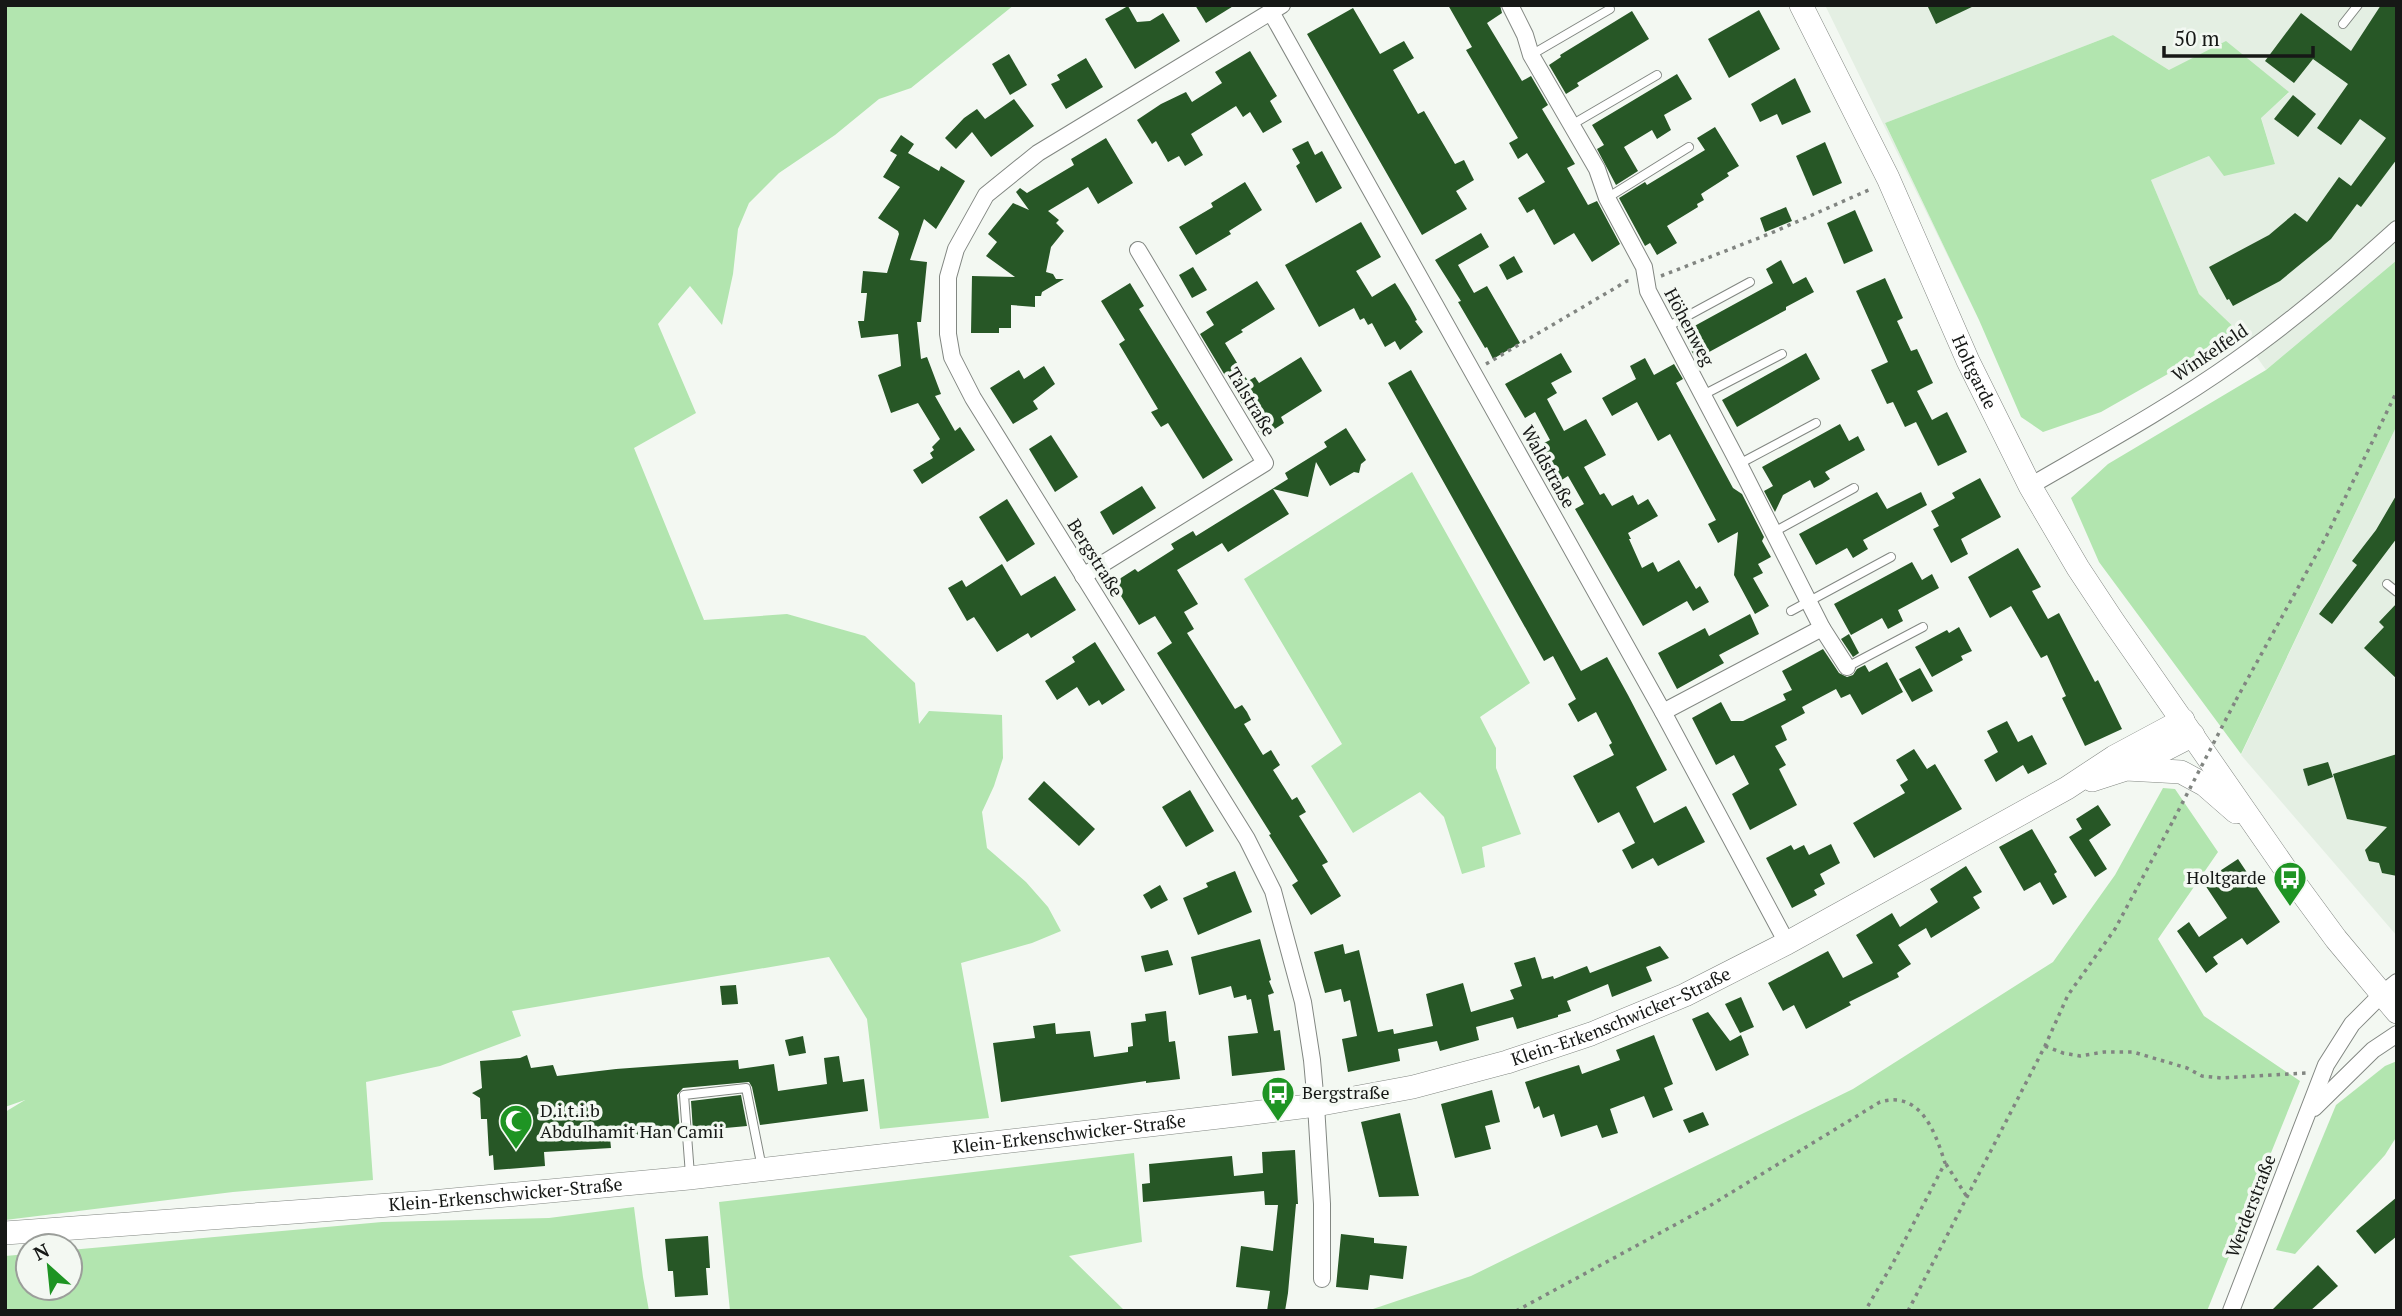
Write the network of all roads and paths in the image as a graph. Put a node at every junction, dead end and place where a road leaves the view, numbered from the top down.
1 (1510, 5) edge
2 (1801, 5) edge
3 (2358, 5) edge
4 (1277, 9) edge
5 (1610, 9) dead end
6 (2343, 24) dead end
7 (1531, 55) junction
8 (1657, 75) dead end
9 (1573, 124) junction
10 (1689, 147) dead end
11 (1888, 178) junction
12 (1606, 198) junction
13 (2397, 229) edge
14 (1138, 250) dead end
15 (1646, 282) junction
16 (1749, 282) dead end
17 (1667, 327) junction
18 (1782, 354) dead end
19 (1472, 372) junction
20 (2397, 391) edge
21 (1703, 395) junction
22 (1816, 423) dead end
23 (1740, 464) junction
24 (2030, 486) junction
25 (1854, 488) dead end
26 (1774, 532) junction
27 (1891, 557) dead end
28 (1083, 576) junction
29 (2387, 584) dead end
30 (2397, 592) edge
31 (1808, 602) junction
32 (1791, 611) dead end
33 (1923, 627) dead end
34 (1822, 628) junction
35 (1847, 667) joint
36 (1663, 712) junction
37 (2188, 727) junction
38 (2126, 769) junction
39 (2067, 788) junction
40 (2261, 835) junction
41 (1787, 943) junction
42 (2389, 988) edge
43 (2397, 1012) edge
44 (2397, 1034) edge
45 (2045, 1046) junction
46 (2321, 1077) junction
47 (1316, 1105) junction
48 (2308, 1115) junction
49 (1945, 1163) junction
50 (762, 1170) junction
51 (691, 1178) junction
52 (1967, 1198) junction
53 (5, 1234) edge
54 (1322, 1279) dead end
55 (1516, 1311) edge
56 (1865, 1311) edge
57 (1908, 1311) edge
58 (2231, 1311) edge

1 - 7 street, Höhenweg
2 - 11 street, Holtgarde
3 - 6 lane
4 - 19 street, Waldstraße
4 - 28 street, Bergstraße
5 - 7 lane
7 - 9 street, Höhenweg
8 - 9 lane
9 - 12 street, Höhenweg
10 - 12 lane
11 - 15 path
11 - 24 street, Holtgarde
12 - 15 street, Höhenweg
13 - 24 street, Winkelfeld
14 - 28 street, Talstraße
15 - 17 street, Höhenweg
15 - 19 path
16 - 17 lane
17 - 21 street, Höhenweg
18 - 21 lane
19 - 36 street, Waldstraße
20 - 45 path, bridge
21 - 23 street, Höhenweg
22 - 23 lane
23 - 26 street, Höhenweg
24 - 37 street, Holtgarde
25 - 26 lane
26 - 31 street, Höhenweg
27 - 31 lane
28 - 47 street, Bergstraße
29 - 30 lane
31 - 32 lane
31 - 34 street, Höhenweg
33 - 35 lane
34 - 35 street, Höhenweg
34 - 36 street
36 - 41 street, Waldstraße
37 - 38 street, Klein-Erkenschwicker-Straße
37 - 39 street, Klein-Erkenschwicker-Straße
37 - 40 street, Holtgarde
38 - 39 street, Klein-Erkenschwicker-Straße
38 - 40 street, Klein-Erkenschwicker-Straße
39 - 41 street, Klein-Erkenschwicker-Straße
40 - 42 street
41 - 47 street, Klein-Erkenschwicker-Straße
42 - 43 street
42 - 46 street, Werderstraße
44 - 48 street, Werderstraße
45 - 46 path
45 - 52 path
46 - 48 street, Werderstraße
47 - 50 street, Klein-Erkenschwicker-Straße
47 - 54 street, Bergstraße
48 - 58 street, Werderstraße
49 - 52 path
49 - 55 path
49 - 56 path
50 - 51 street, Klein-Erkenschwicker-Straße
50 - 51 lane
51 - 53 street, Klein-Erkenschwicker-Straße
52 - 57 path

